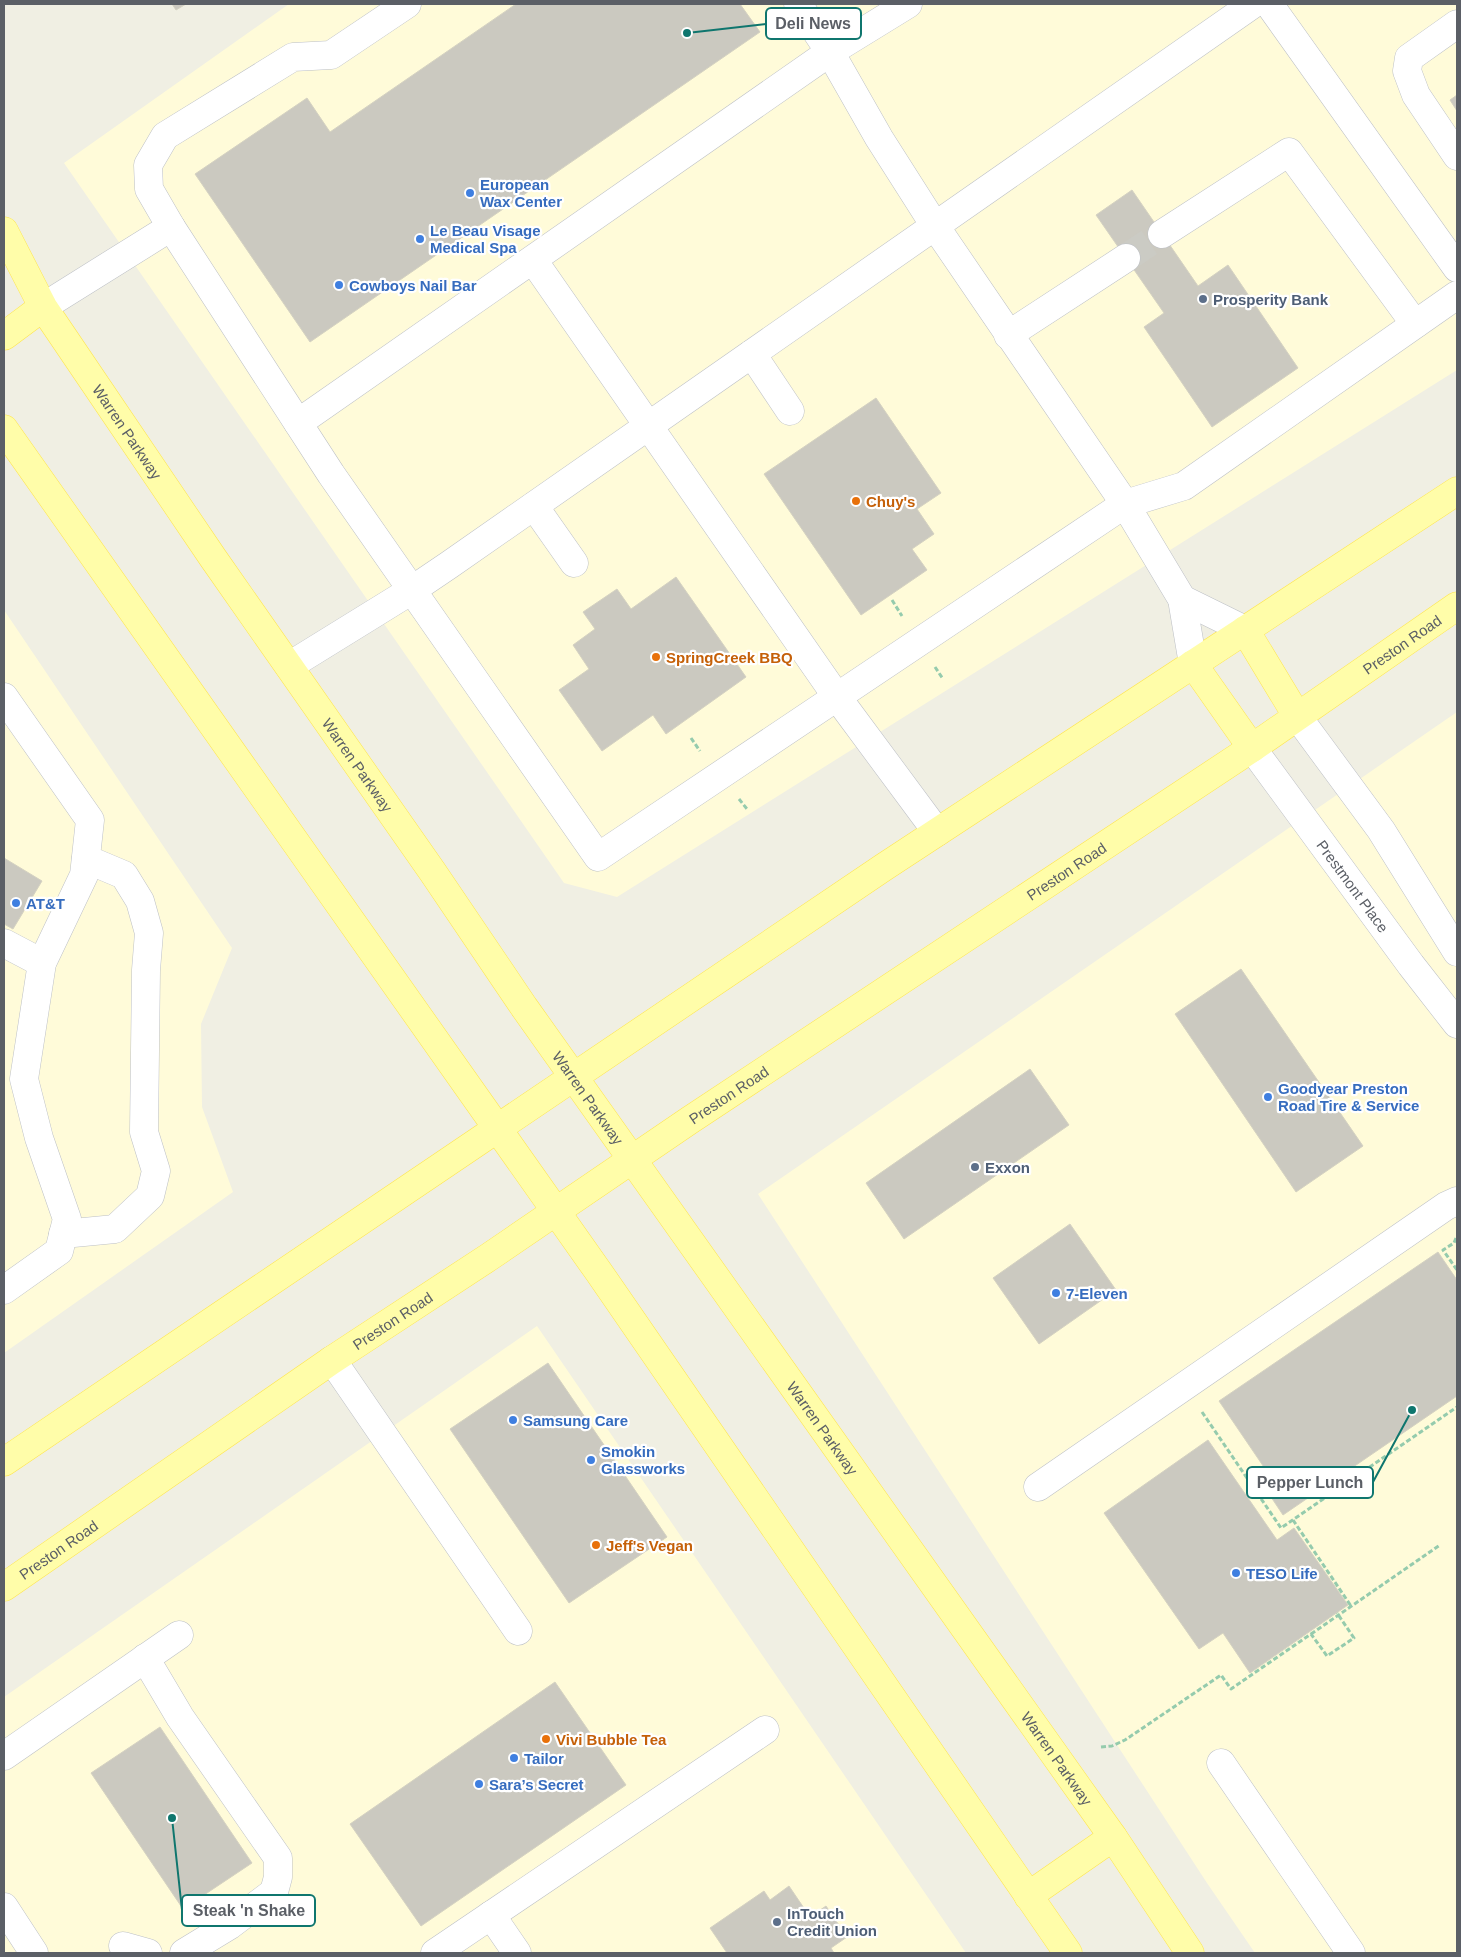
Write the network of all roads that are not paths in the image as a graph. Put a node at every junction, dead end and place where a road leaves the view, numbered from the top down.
1 (407, 4) edge
2 (798, 4) edge
3 (908, 4) edge
4 (1254, 4) edge
5 (1269, 4) edge
6 (1457, 24) edge
7 (830, 52) junction
8 (1457, 156) edge
9 (935, 226) junction
10 (171, 227) junction
11 (4, 231) edge
12 (1162, 234) tunnel mouth
13 (1126, 258) tunnel mouth
14 (533, 260) junction
15 (1457, 268) edge
16 (1457, 295) edge
17 (43, 307) junction
18 (1415, 324) junction
19 (1008, 335) junction
20 (4, 336) edge
21 (752, 354) junction
22 (790, 411) dead end
23 (298, 423) junction
24 (649, 427) junction
25 (4, 428) edge
26 (1457, 492) edge
27 (1125, 504) junction
28 (534, 506) junction
29 (574, 562) dead end
30 (412, 590) junction
31 (1182, 600) junction
32 (1457, 606) edge
33 (1245, 630) junction
34 (1193, 664) junction
35 (289, 666) junction
36 (4, 697) edge
37 (837, 697) junction
38 (1297, 716) junction
39 (1252, 748) junction
40 (937, 832) junction
41 (86, 859) junction
42 (4, 943) edge
43 (1457, 952) edge
44 (42, 963) junction
45 (1457, 1024) edge
46 (573, 1077) junction
47 (14, 1078) edge
48 (497, 1129) junction
49 (632, 1159) junction
50 (1457, 1201) edge
51 (556, 1212) junction
52 (63, 1234) junction
53 (4, 1290) edge
54 (332, 1360) junction
55 (4, 1462) edge
56 (1038, 1487) dead end
57 (4, 1587) edge
58 (518, 1631) dead end
59 (179, 1635) dead end
60 (145, 1658) junction
61 (765, 1730) dead end
62 (4, 1756) edge
63 (1221, 1763) dead end
64 (1113, 1837) junction
65 (1028, 1896) junction
66 (4, 1907) edge
67 (491, 1915) junction
68 (34, 1953) edge
69 (184, 1953) edge
70 (435, 1953) edge
71 (517, 1953) edge
72 (1068, 1953) edge
73 (1190, 1953) edge
74 (1351, 1953) edge

1 - 10 street
2 - 7 street
3 - 7 street
4 - 9 street
5 - 15 street
6 - 8 street
7 - 9 street
7 - 14 street
9 - 19 street
9 - 21 street
10 - 17 street
10 - 23 street
11 - 17 main road, Warren Parkway
12 - 18 street
13 - 19 street
14 - 23 street
14 - 24 street
16 - 18 street
17 - 20 main road
17 - 35 main road, Warren Parkway
18 - 27 street
19 - 27 street
21 - 22 street
21 - 24 street
23 - 30 street
24 - 28 street
24 - 37 street
25 - 48 main road
26 - 33 main road
27 - 31 street
27 - 37 street
28 - 29 street
28 - 30 street
30 - 35 street
30 - 37 street
31 - 33 street
31 - 34 street
32 - 38 main road, Preston Road
33 - 34 main road
33 - 38 main road
34 - 39 main road
34 - 40 main road
35 - 46 main road, Warren Parkway
36 - 41 street
37 - 40 street
38 - 39 main road, Preston Road
38 - 43 street
39 - 45 street, Prestmont Place
39 - 49 main road, Preston Road
40 - 46 main road
41 - 44 street
41 - 52 street
42 - 44 street
44 - 47 street
46 - 48 main road
46 - 49 main road, Warren Parkway
47 - 52 street
48 - 51 main road
48 - 55 main road
49 - 51 main road, Preston Road
49 - 64 main road, Warren Parkway
50 - 56 street
51 - 54 main road, Preston Road
51 - 65 main road
52 - 53 street
54 - 57 main road, Preston Road
54 - 58 street
59 - 60 street
60 - 62 street
60 - 69 street
61 - 67 street
63 - 74 street
64 - 65 main road
64 - 73 main road, Warren Parkway
65 - 72 main road
66 - 68 street
67 - 70 street
67 - 71 street

